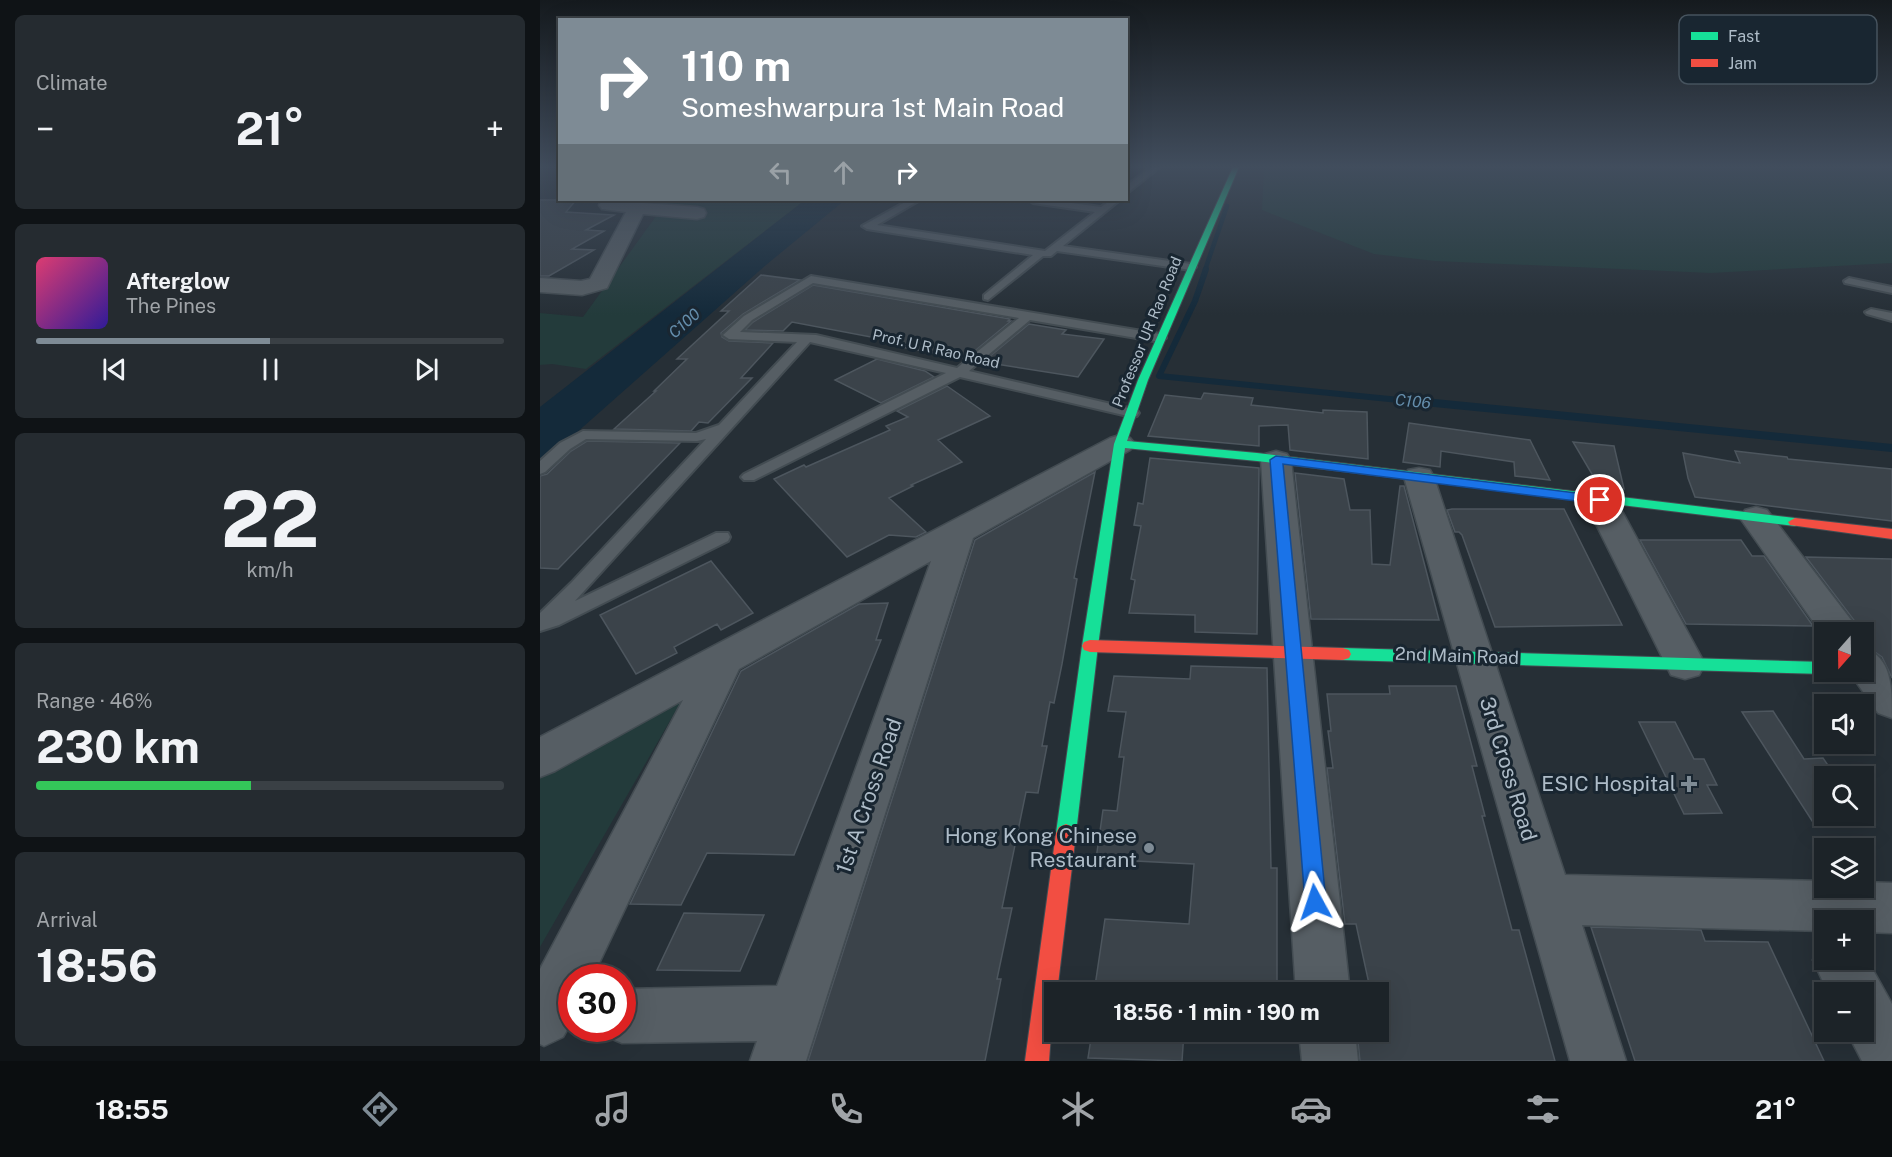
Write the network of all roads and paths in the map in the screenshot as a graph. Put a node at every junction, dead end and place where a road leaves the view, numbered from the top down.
1 (633, 217) edge
2 (885, 217) edge
3 (1096, 217) edge
4 (1214, 217) edge
5 (1055, 248) junction
6 (1041, 253) junction
7 (1191, 267) junction
8 (1849, 280) dead end
9 (540, 285) edge
10 (1892, 290) edge
11 (988, 297) dead end
12 (1871, 312) dead end
13 (1028, 316) junction
14 (1892, 317) edge
15 (807, 338) junction
16 (1160, 338) junction
17 (961, 371) junction
18 (724, 428) junction
19 (1126, 429) junction
20 (1276, 460) junction
21 (540, 469) edge
22 (749, 477) dead end
23 (1419, 477) junction
24 (1600, 500) junction
25 (1756, 518) junction
26 (959, 531) junction
27 (1892, 534) edge
28 (722, 537) dead end
29 (1834, 622) edge
30 (540, 625) edge
31 (1090, 646) junction
32 (1293, 651) junction
33 (1474, 657) junction
34 (725, 658) junction
35 (1685, 664) junction
36 (1814, 668) edge
37 (1874, 678) edge
38 (1892, 701) edge
39 (540, 758) edge
40 (1548, 899) junction
41 (1892, 908) edge
42 (1874, 911) edge
43 (1814, 919) edge
44 (1322, 982) edge
45 (552, 1018) edge
46 (636, 1018) edge
47 (1874, 1027) edge
48 (787, 1037) edge
49 (1328, 1042) edge
50 (1037, 1061) edge
51 (1330, 1061) edge
52 (1598, 1061) edge
53 (1892, 1061) edge

1 - 9 street
2 - 6 lane
3 - 5 lane
4 - 7 street, Professor UR Rao Road
5 - 6 lane
5 - 7 lane
6 - 11 lane
7 - 16 street, Professor UR Rao Road
8 - 10 lane
12 - 14 lane
13 - 15 lane, Prof. U R Rao Road
13 - 16 lane
13 - 17 lane
15 - 17 lane, Prof. U R Rao Road
15 - 18 lane
16 - 19 street, Professor UR Rao Road
17 - 19 lane, Prof. U R Rao Road
17 - 22 lane
18 - 21 lane
18 - 30 lane
19 - 20 street
19 - 26 street
19 - 31 street, Professor UR Rao Road
20 - 23 street
20 - 32 street
23 - 24 street
23 - 33 street, 3rd Cross Road
24 - 25 street
24 - 35 street
25 - 27 street
25 - 29 street
26 - 34 street
26 - 48 street, 1st A Cross Road
28 - 30 lane
31 - 32 street, 2nd Main Road
31 - 50 street, Professor UR Rao Road
32 - 33 street, 2nd Main Road
32 - 44 street
33 - 35 street, 2nd Main Road
33 - 40 street, 3rd Cross Road
34 - 39 street
34 - 45 street
35 - 36 street, 2nd Main Road
37 - 38 street
40 - 43 street
40 - 52 street, 3rd Cross Road
41 - 42 street
46 - 48 street
47 - 53 street
49 - 51 street

